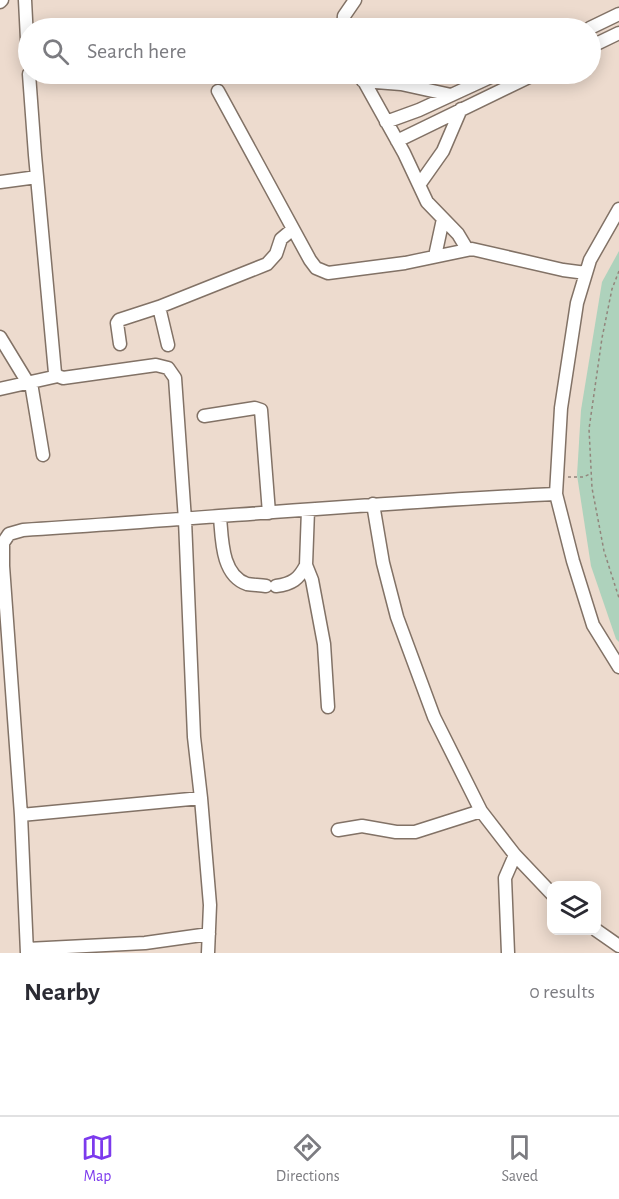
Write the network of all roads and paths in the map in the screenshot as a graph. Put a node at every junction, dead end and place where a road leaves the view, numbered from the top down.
1 (25, 0) edge
2 (349, 3) edge
3 (619, 14) edge
4 (26, 18) edge
5 (344, 18) edge
6 (601, 23) edge
7 (619, 33) edge
8 (601, 42) edge
9 (30, 84) edge
10 (366, 84) edge
11 (401, 84) edge
12 (475, 84) edge
13 (514, 84) edge
14 (218, 91) dead end
15 (451, 95) junction
16 (461, 109) junction
17 (386, 122) junction
18 (397, 141) junction
19 (37, 177) junction
20 (0, 182) edge
21 (418, 185) junction
22 (619, 209) edge
23 (443, 219) junction
24 (293, 229) junction
25 (467, 249) junction
26 (435, 256) junction
27 (619, 271) edge
28 (586, 273) junction
29 (159, 307) junction
30 (0, 337) edge
31 (120, 344) dead end
32 (168, 345) dead end
33 (58, 376) junction
34 (29, 383) junction
35 (0, 388) edge
36 (204, 416) dead end
37 (43, 455) dead end
38 (591, 474) junction
39 (557, 478) junction
40 (556, 494) junction
41 (374, 504) junction
42 (308, 510) junction
43 (270, 513) junction
44 (220, 517) junction
45 (185, 520) junction
46 (1, 544) edge
47 (306, 565) junction
48 (619, 598) edge
49 (619, 667) edge
50 (328, 707) dead end
51 (201, 798) junction
52 (481, 811) junction
53 (21, 815) junction
54 (338, 831) dead end
55 (514, 855) junction
56 (547, 889) edge
57 (601, 933) edge
58 (209, 934) junction
59 (619, 946) edge
60 (95, 950) edge
61 (27, 951) edge
62 (208, 953) edge
63 (508, 953) edge

1 - 4 street
2 - 5 street
3 - 6 street
7 - 8 street
9 - 19 street
10 - 17 street
11 - 15 street
12 - 15 street
13 - 16 street
14 - 24 street
15 - 17 street
16 - 18 street
16 - 21 street
17 - 18 street
18 - 21 street
19 - 20 street
19 - 33 street
21 - 23 street
22 - 28 street
23 - 25 street
23 - 26 street
24 - 26 street
24 - 29 street
25 - 26 street
25 - 28 street
27 - 38 path
28 - 39 street
29 - 31 street
29 - 32 street
30 - 34 street
33 - 34 street
33 - 45 street
34 - 35 street
34 - 37 street
36 - 43 street
38 - 39 path
38 - 48 path
39 - 40 street
40 - 41 street
40 - 49 street
41 - 42 street
41 - 52 street
42 - 43 street
42 - 47 street
43 - 44 street
44 - 45 street
44 - 47 street
45 - 46 street
45 - 51 street
46 - 53 street
47 - 50 street
51 - 53 street
51 - 58 street
52 - 54 street
52 - 55 street
53 - 61 street
55 - 56 street
55 - 63 street
57 - 59 street
58 - 60 street
58 - 62 street
60 - 61 street

